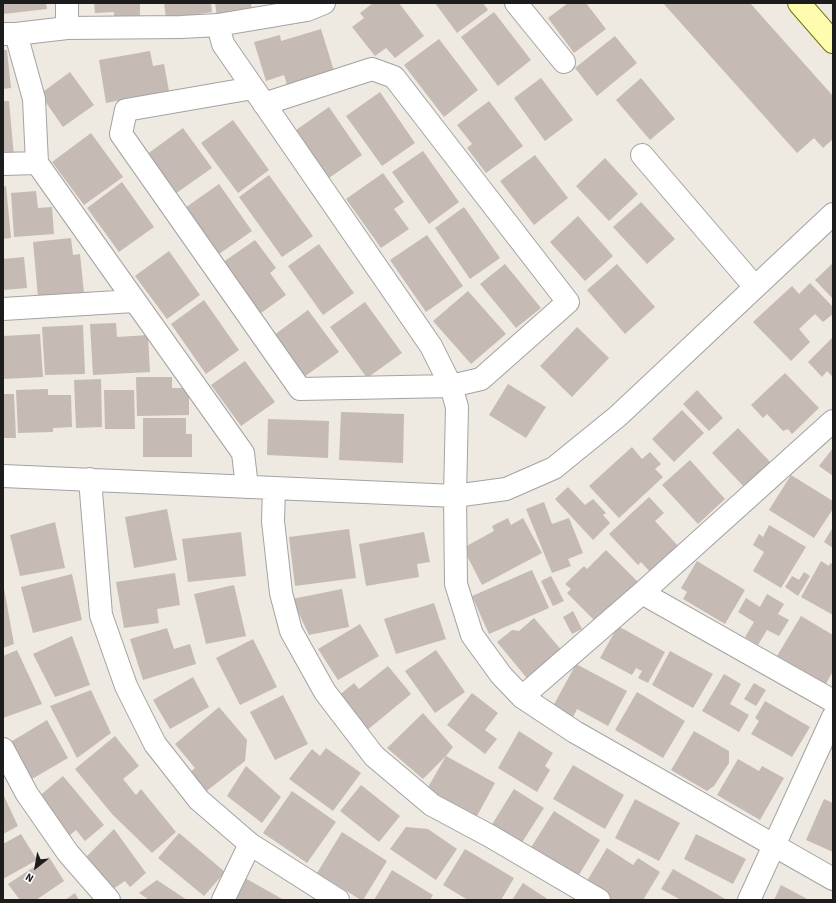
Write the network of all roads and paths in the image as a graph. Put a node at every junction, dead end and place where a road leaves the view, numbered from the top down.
1 (67, 3) edge
2 (324, 3) edge
3 (516, 3) edge
4 (799, 3) edge
5 (218, 25) junction
6 (67, 28) junction
7 (9, 34) edge
8 (833, 42) edge
9 (564, 62) dead end
10 (259, 96) junction
11 (642, 155) dead end
12 (37, 163) junction
13 (3, 164) edge
14 (833, 214) edge
15 (755, 287) junction
16 (134, 301) junction
17 (3, 309) edge
18 (451, 386) junction
19 (833, 421) edge
20 (3, 476) edge
21 (90, 479) junction
22 (248, 487) junction
23 (274, 488) junction
24 (455, 496) junction
25 (642, 593) junction
26 (522, 697) junction
27 (833, 701) edge
28 (833, 717) edge
29 (3, 749) edge
30 (250, 844) junction
31 (774, 846) junction
32 (833, 879) edge
33 (109, 900) edge
34 (223, 900) edge
35 (338, 900) edge
36 (599, 900) edge
37 (749, 900) edge

1 - 6 street
2 - 5 street
3 - 9 street
4 - 8 street
5 - 6 street
5 - 10 street
6 - 7 street
7 - 12 street
10 - 18 street
10 - 18 street
10 - 18 street
11 - 15 street
12 - 13 street
12 - 16 street
14 - 15 street
15 - 24 street
16 - 17 street
16 - 22 street
18 - 24 street
19 - 25 street
20 - 21 street
21 - 22 street
21 - 30 street
22 - 23 street
23 - 24 street
23 - 36 street
24 - 26 street
25 - 26 street
25 - 27 street
26 - 31 street
28 - 31 street
29 - 33 street
30 - 34 street
30 - 35 street
31 - 32 street
31 - 37 street

